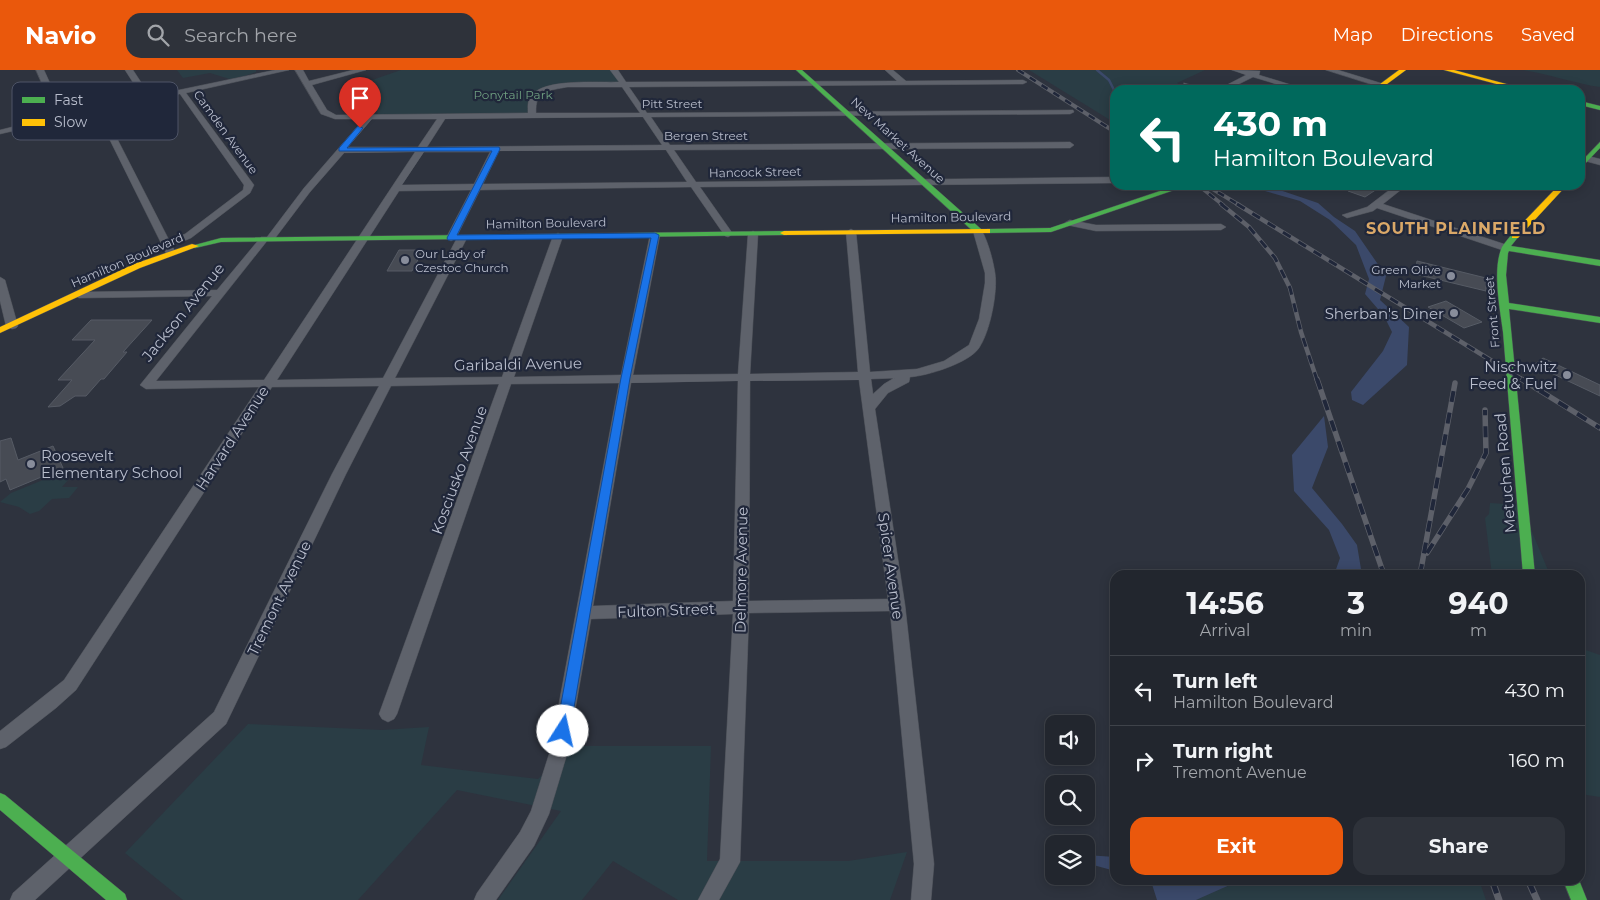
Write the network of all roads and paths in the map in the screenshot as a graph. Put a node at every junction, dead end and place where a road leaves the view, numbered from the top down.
1 (40, 70) edge
2 (130, 70) edge
3 (285, 70) edge
4 (299, 70) edge
5 (362, 70) edge
6 (614, 70) edge
7 (800, 70) edge
8 (889, 70) edge
9 (1236, 70) edge
10 (1262, 70) edge
11 (1330, 70) edge
12 (1403, 70) edge
13 (1448, 70) edge
14 (1252, 75) junction
15 (45, 82) edge
16 (137, 82) edge
17 (904, 82) junction
18 (1023, 82) dead end
19 (307, 84) junction
20 (814, 84) junction
21 (624, 85) junction
22 (1231, 85) edge
23 (1287, 85) edge
24 (1373, 85) edge
25 (1382, 85) edge
26 (1504, 85) edge
27 (181, 91) junction
28 (178, 92) edge
29 (1585, 104) edge
30 (1600, 108) edge
31 (1070, 112) dead end
32 (848, 114) junction
33 (645, 115) junction
34 (443, 116) junction
35 (532, 116) junction
36 (370, 117) junction
37 (114, 140) edge
38 (1600, 144) edge
39 (1070, 145) dead end
40 (884, 146) junction
41 (668, 148) junction
42 (420, 149) junction
43 (496, 149) junction
44 (341, 150) junction
45 (1585, 162) edge
46 (1600, 162) edge
47 (1585, 163) edge
48 (1110, 180) edge
49 (924, 182) junction
50 (693, 185) junction
51 (478, 187) junction
52 (395, 188) junction
53 (1170, 190) edge
54 (1396, 190) edge
55 (1558, 190) edge
56 (1377, 205) junction
57 (1347, 215) dead end
58 (1070, 223) junction
59 (1220, 227) dead end
60 (978, 231) junction
61 (851, 232) junction
62 (728, 234) junction
63 (753, 234) junction
64 (655, 235) junction
65 (188, 236) junction
66 (558, 236) junction
67 (362, 238) junction
68 (457, 238) junction
69 (267, 239) junction
70 (207, 243) junction
71 (1506, 248) junction
72 (168, 249) junction
73 (1600, 264) edge
74 (0, 280) edge
75 (219, 292) junction
76 (79, 295) junction
77 (1503, 305) junction
78 (1600, 320) edge
79 (12, 326) junction
80 (0, 330) edge
81 (1511, 369) joint
82 (918, 373) junction
83 (864, 376) junction
84 (626, 378) junction
85 (744, 378) junction
86 (508, 381) junction
87 (386, 382) junction
88 (268, 383) junction
89 (172, 385) joint
90 (868, 409) junction
91 (1529, 570) edge
92 (898, 605) junction
93 (741, 607) junction
94 (585, 614) junction
95 (388, 714) dead end
96 (0, 741) edge
97 (0, 800) edge
98 (69, 856) junction
99 (1573, 885) edge
100 (20, 900) edge
101 (119, 900) edge
102 (484, 900) edge
103 (708, 900) edge
104 (920, 900) edge
105 (1580, 900) edge

1 - 15 street
2 - 16 street
3 - 27 street
4 - 19 street, Pitt Street
5 - 19 street
6 - 21 street
7 - 20 main road, New Market Avenue
8 - 17 street
9 - 14 street
10 - 14 street
11 - 24 street
12 - 25 main road
13 - 26 main road
14 - 22 street
14 - 23 street
17 - 18 street
17 - 20 street
19 - 36 street, Pitt Street
20 - 21 street
20 - 32 main road, New Market Avenue
21 - 33 street
21 - 35 street
27 - 28 street
27 - 65 street, Camden Avenue
29 - 30 main road
31 - 32 street, Pitt Street
32 - 33 street, Pitt Street
32 - 40 main road, New Market Avenue
33 - 35 street, Pitt Street
33 - 41 street
34 - 35 street, Pitt Street
34 - 36 street, Pitt Street
34 - 42 street, Harvard Avenue
36 - 44 street, Jackson Avenue
37 - 72 street
38 - 45 main road
39 - 40 street, Bergen Street
40 - 41 street, Bergen Street
40 - 49 main road, New Market Avenue
41 - 43 street, Bergen Street
41 - 50 street
42 - 43 street, Bergen Street
42 - 44 street, Bergen Street
42 - 52 street, Harvard Avenue
43 - 51 street, Tremont Avenue
44 - 69 street, Jackson Avenue
46 - 47 street
48 - 49 street, Hancock Street
49 - 50 street, Hancock Street
49 - 60 main road, New Market Avenue
50 - 51 street, Hancock Street
50 - 62 street
51 - 52 street, Hancock Street
51 - 68 street, Tremont Avenue
52 - 67 street, Harvard Avenue
53 - 58 main road, Hamilton Boulevard
54 - 56 street
55 - 71 main road, Front Street
56 - 57 street
56 - 71 street
58 - 59 street
58 - 60 main road, Hamilton Boulevard
60 - 61 main road, Hamilton Boulevard
60 - 82 street
61 - 63 main road, Hamilton Boulevard
61 - 83 street, Spicer Avenue
62 - 63 main road, Hamilton Boulevard
62 - 64 main road, Hamilton Boulevard
63 - 85 street, Delmore Avenue
64 - 66 main road, Hamilton Boulevard
64 - 84 street
65 - 70 main road
65 - 72 street
66 - 68 main road, Hamilton Boulevard
66 - 86 street, Kosciusko Avenue
67 - 68 main road, Hamilton Boulevard
67 - 69 main road, Hamilton Boulevard
67 - 88 street, Harvard Avenue
68 - 87 street, Tremont Avenue
69 - 70 main road, Hamilton Boulevard
69 - 75 street, Jackson Avenue
70 - 72 main road, Hamilton Boulevard
71 - 73 main road
71 - 77 main road, Front Street
72 - 76 main road, Hamilton Boulevard
74 - 79 street
75 - 76 street
75 - 89 street, Jackson Avenue
76 - 79 main road, Hamilton Boulevard
77 - 78 main road
77 - 81 main road, Front Street
79 - 80 main road, Hamilton Boulevard
81 - 91 main road, Metuchen Road
82 - 83 street, Garibaldi Avenue
82 - 90 street
83 - 85 street, Garibaldi Avenue
83 - 90 street, Spicer Avenue
84 - 85 street, Garibaldi Avenue
84 - 86 street, Garibaldi Avenue
84 - 94 street
85 - 93 street, Delmore Avenue
86 - 87 street, Garibaldi Avenue
86 - 95 street, Kosciusko Avenue
87 - 88 street, Garibaldi Avenue
87 - 98 street, Tremont Avenue
88 - 89 street, Garibaldi Avenue
88 - 96 street, Harvard Avenue
90 - 92 street, Spicer Avenue
92 - 93 street, Fulton Street
92 - 104 street, Spicer Avenue
93 - 94 street, Fulton Street
93 - 103 street, Delmore Avenue
94 - 102 street
97 - 98 main road
98 - 100 street, Tremont Avenue
98 - 101 main road
99 - 105 main road

